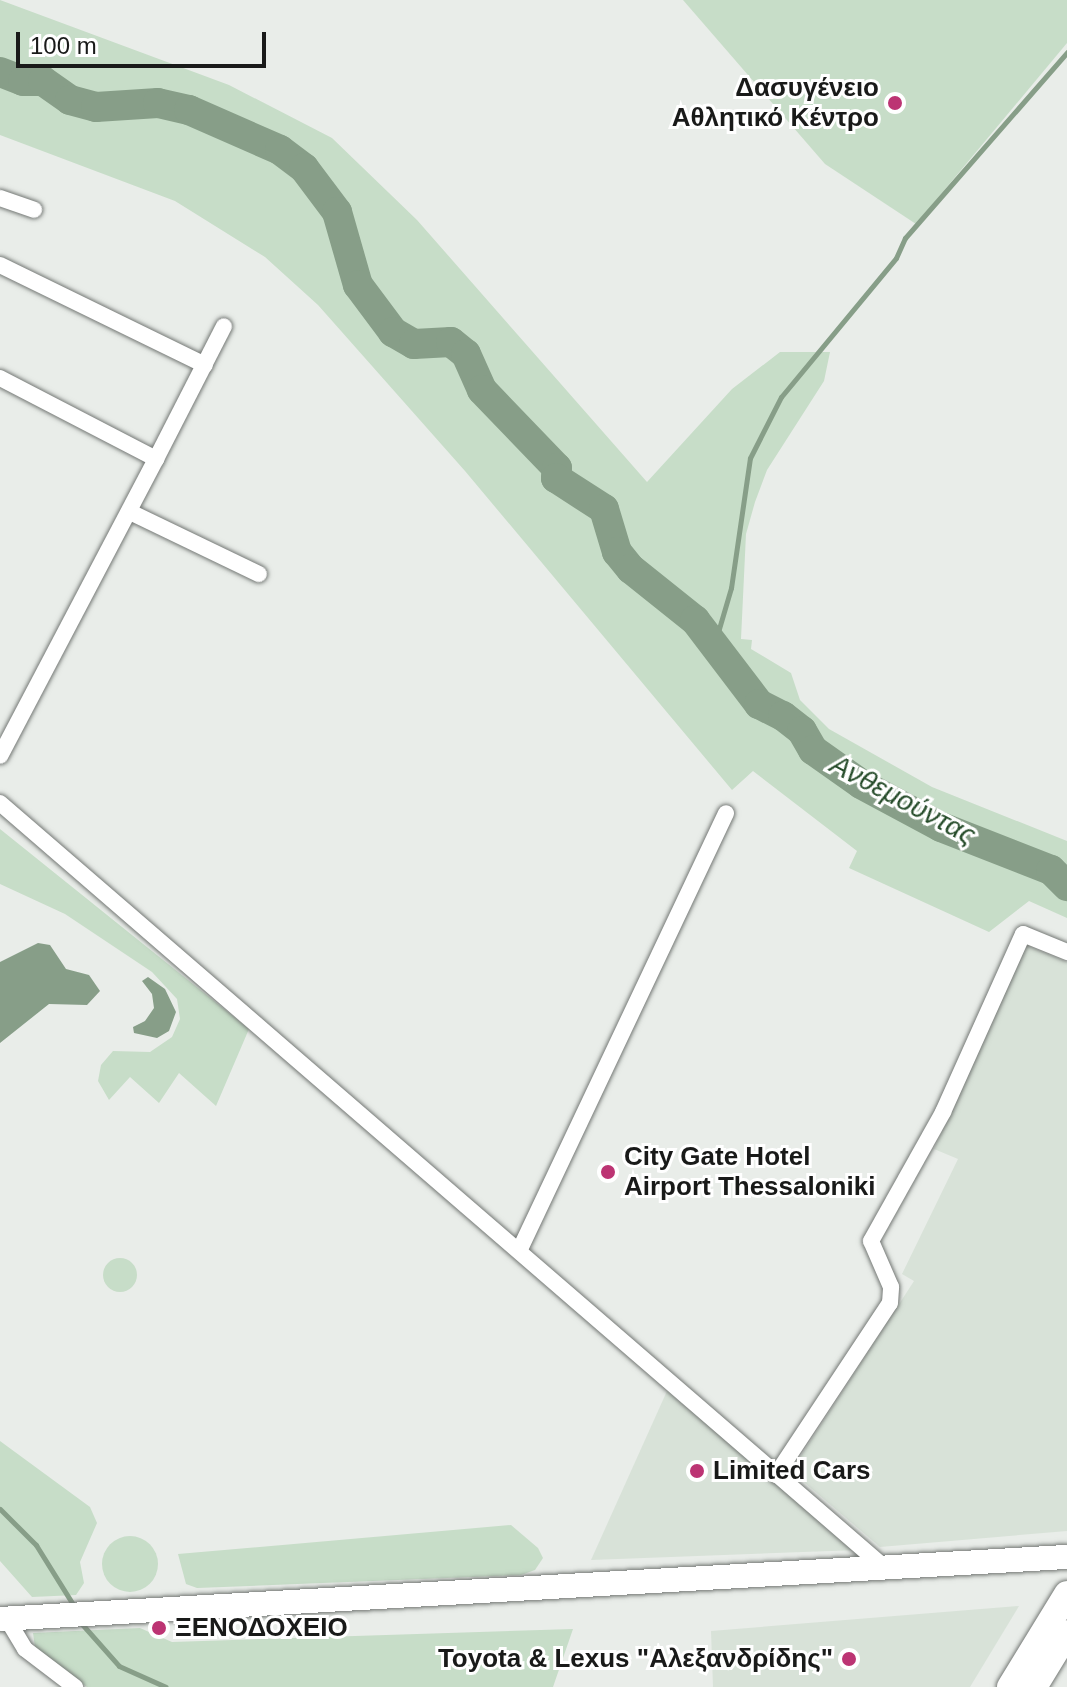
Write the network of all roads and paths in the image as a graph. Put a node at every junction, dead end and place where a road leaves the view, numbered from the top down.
1 (0, 198) edge
2 (34, 210) dead end
3 (0, 265) edge
4 (224, 326) dead end
5 (205, 365) junction
6 (0, 378) edge
7 (156, 459) junction
8 (130, 512) junction
9 (259, 574) dead end
10 (0, 756) edge
11 (0, 803) edge
12 (726, 813) dead end
13 (1067, 952) edge
14 (520, 1249) junction
15 (776, 1475) junction
16 (1067, 1557) edge
17 (885, 1568) junction
18 (1067, 1594) edge
19 (4, 1619) edge
20 (1067, 1633) edge
21 (1067, 1653) edge
22 (75, 1687) edge
23 (1010, 1687) edge
24 (1034, 1687) edge
25 (1041, 1687) edge

1 - 2 street
3 - 5 street
4 - 5 street
5 - 7 street
6 - 7 street
7 - 8 street
8 - 9 street
8 - 10 street
11 - 14 street
12 - 14 street
13 - 15 street
14 - 15 street
15 - 17 street
16 - 17 street
17 - 19 street
18 - 23 main road
19 - 22 street
20 - 24 main road
21 - 25 street

